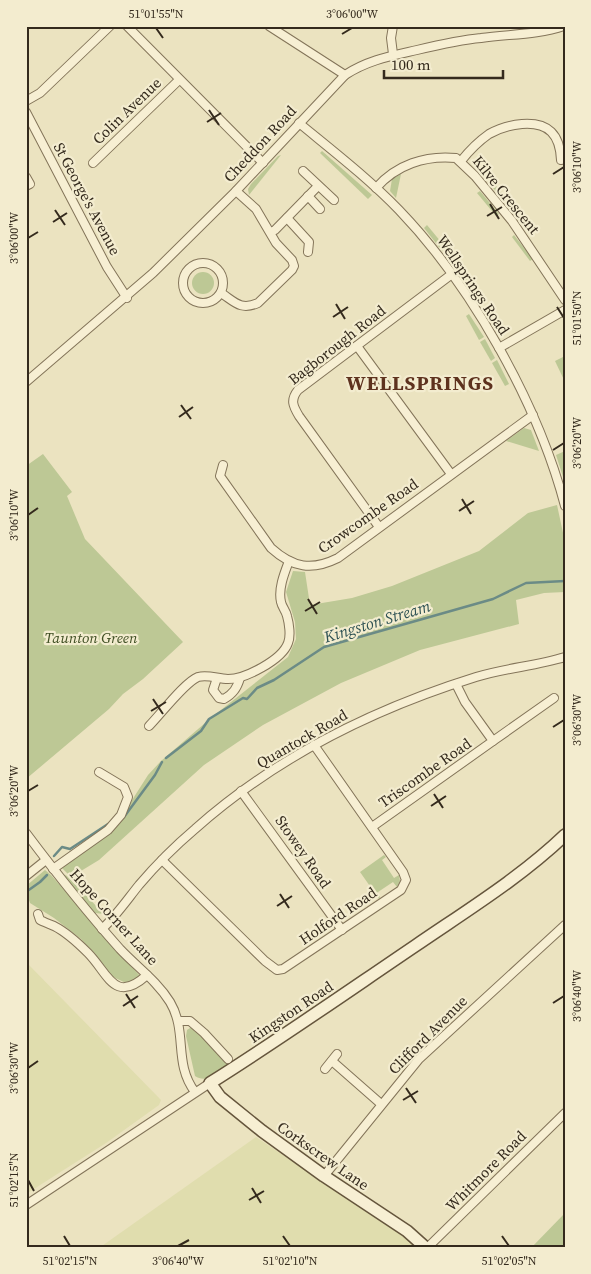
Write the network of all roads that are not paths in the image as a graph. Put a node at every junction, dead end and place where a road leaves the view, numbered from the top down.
1 (110, 26) edge
2 (127, 26) edge
3 (269, 26) edge
4 (393, 26) edge
5 (559, 27) edge
6 (393, 54) junction
7 (345, 75) junction
8 (180, 80) junction
9 (26, 101) edge
10 (26, 112) edge
11 (299, 123) junction
12 (563, 150) edge
13 (561, 160) dead end
14 (461, 161) junction
15 (93, 163) dead end
16 (262, 163) junction
17 (303, 171) dead end
18 (318, 186) junction
19 (376, 188) junction
20 (236, 191) junction
21 (308, 196) junction
22 (334, 200) dead end
23 (320, 209) dead end
24 (287, 218) junction
25 (271, 232) junction
26 (308, 252) dead end
27 (452, 274) junction
28 (221, 293) junction
29 (126, 298) junction
30 (565, 300) edge
31 (565, 310) edge
32 (358, 346) junction
33 (499, 348) junction
34 (26, 382) edge
35 (533, 415) junction
36 (223, 465) dead end
37 (452, 474) junction
38 (565, 506) edge
39 (379, 527) junction
40 (289, 561) junction
41 (565, 657) edge
42 (217, 678) junction
43 (240, 678) junction
44 (456, 684) junction
45 (554, 698) dead end
46 (149, 726) dead end
47 (493, 742) junction
48 (314, 745) junction
49 (99, 772) dead end
50 (241, 791) junction
51 (372, 827) junction
52 (26, 833) edge
53 (565, 835) edge
54 (46, 860) junction
55 (162, 860) junction
56 (53, 869) junction
57 (26, 876) edge
58 (38, 919) dead end
59 (565, 925) edge
60 (102, 929) junction
61 (342, 930) junction
62 (147, 975) junction
63 (179, 1021) junction
64 (337, 1054) dead end
65 (228, 1059) dead end
66 (332, 1061) junction
67 (325, 1069) dead end
68 (210, 1083) junction
69 (195, 1092) junction
70 (381, 1104) junction
71 (565, 1113) edge
72 (324, 1176) junction
73 (26, 1205) edge
74 (426, 1248) edge

1 - 9 street
2 - 8 street
3 - 7 street
4 - 6 street
5 - 6 street, Cheddon Road
6 - 7 street, Cheddon Road
7 - 11 street, Cheddon Road
8 - 15 street, Colin Avenue
8 - 16 street
10 - 29 street, St George's Avenue
11 - 16 street, Cheddon Road
11 - 19 street, Wellsprings Road
12 - 13 street
12 - 14 street
14 - 19 street, Kilve Crescent
14 - 30 street, Kilve Crescent
16 - 20 street, Cheddon Road
17 - 18 street
18 - 21 street
18 - 22 street
19 - 27 street, Wellsprings Road
20 - 25 street
20 - 29 street, Cheddon Road
21 - 23 street
21 - 24 street
24 - 25 street
24 - 26 street
25 - 28 street
27 - 32 street, Bagborough Road
27 - 33 street, Wellsprings Road
28 - 28 street
29 - 34 street, Cheddon Road
31 - 33 street
32 - 37 street
32 - 39 street, Bagborough Road
33 - 35 street, Wellsprings Road
35 - 37 street, Crowcombe Road
35 - 38 street, Wellsprings Road
36 - 40 street, Crowcombe Road
37 - 39 street, Crowcombe Road
39 - 40 street, Crowcombe Road
40 - 43 street
41 - 44 street, Quantock Road
42 - 43 street
42 - 43 street
42 - 46 street
44 - 47 street, Triscombe Road
44 - 48 street, Quantock Road
45 - 47 street, Triscombe Road
47 - 51 street, Triscombe Road
48 - 50 street, Quantock Road
48 - 51 street, Holford Road
49 - 56 street
50 - 55 street, Quantock Road
50 - 61 street, Stowey Road
51 - 61 street, Holford Road
52 - 54 street, Hope Corner Lane
53 - 68 street, Kingston Road
54 - 56 street, Hope Corner Lane
54 - 57 street
55 - 60 street, Quantock Road
55 - 61 street, Holford Road
56 - 60 street, Hope Corner Lane
58 - 62 street
59 - 70 street, Clifford Avenue
60 - 62 street, Hope Corner Lane
62 - 63 street, Hope Corner Lane
63 - 65 street
63 - 69 street, Hope Corner Lane
64 - 66 street
66 - 67 street
66 - 70 street
68 - 69 street, Kingston Road
68 - 72 street, Corkscrew Lane
69 - 73 street, Kingston Road
70 - 72 street, Clifford Avenue
71 - 74 street, Whitmore Road
72 - 74 street, Corkscrew Lane

